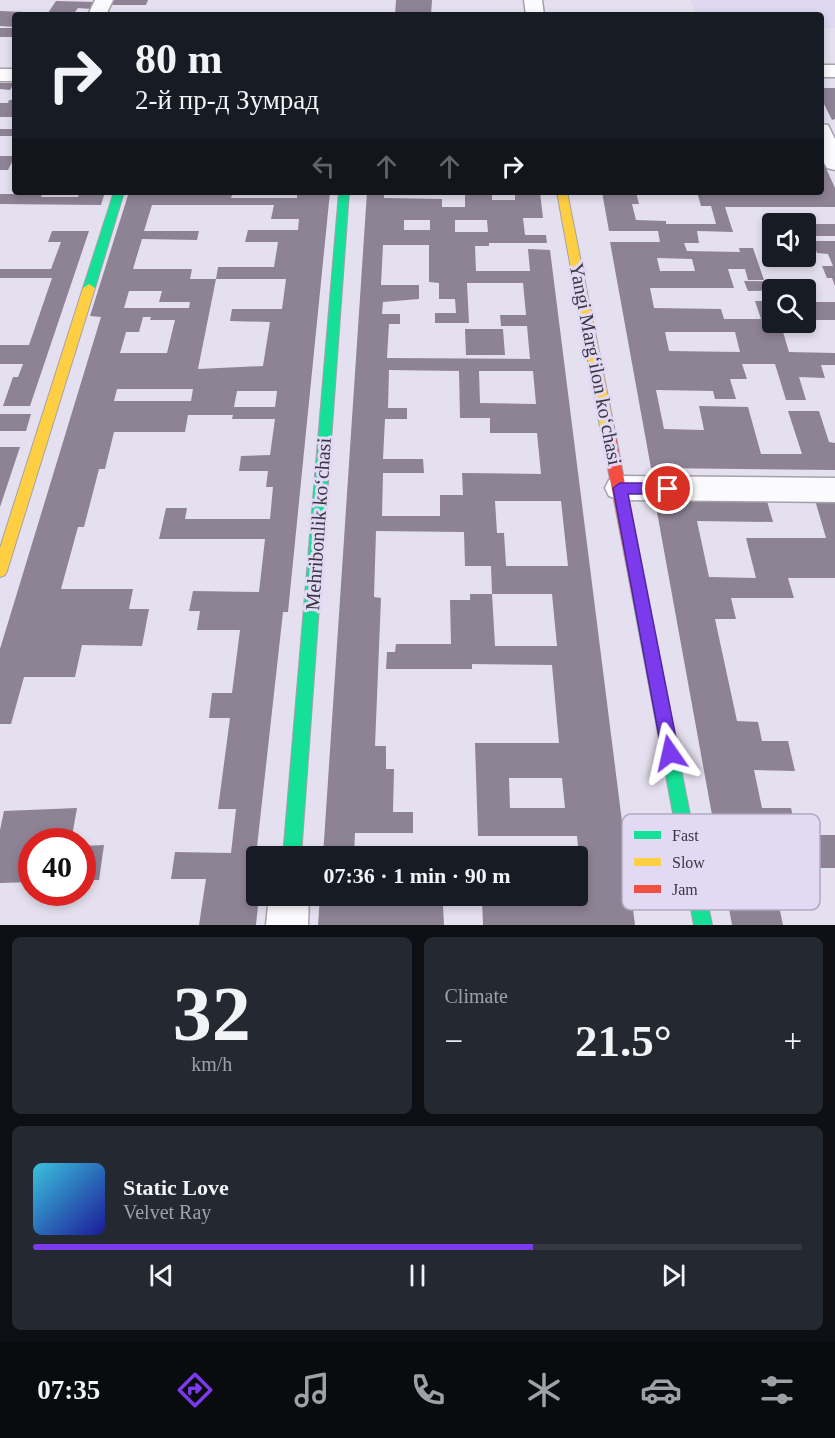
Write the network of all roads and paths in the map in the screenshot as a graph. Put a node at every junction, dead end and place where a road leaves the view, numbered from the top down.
1 (824, 139) edge
2 (835, 162) edge
3 (118, 195) edge
4 (344, 195) edge
5 (563, 195) edge
6 (620, 488) junction
7 (835, 490) edge
8 (0, 571) edge
9 (682, 814) edge
10 (293, 846) edge
11 (288, 906) edge
12 (700, 910) edge
13 (287, 925) edge
14 (703, 925) edge

1 - 2 street
3 - 8 street
4 - 10 street, Mehribonlik koʻchasi
5 - 6 street, Yangi Margʻilon koʻchasi
6 - 7 street
6 - 9 street, Yangi Margʻilon koʻchasi
11 - 13 street
12 - 14 street, Yangi Margʻilon koʻchasi

